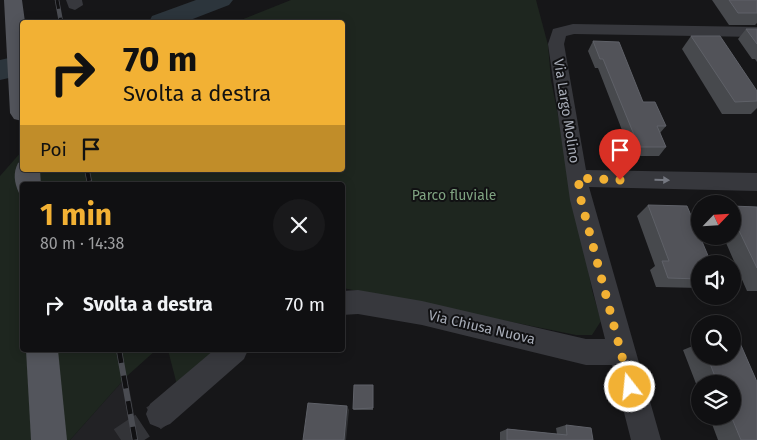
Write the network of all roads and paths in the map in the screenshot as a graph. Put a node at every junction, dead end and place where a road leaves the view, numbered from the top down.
1 (13, 0) edge
2 (757, 32) edge
3 (20, 88) edge
4 (578, 178) junction
5 (757, 182) edge
6 (345, 303) edge
7 (42, 352) edge
8 (232, 352) edge
9 (620, 352) junction
10 (160, 414) tunnel mouth
11 (49, 440) edge
12 (646, 440) edge

1 - 3 main road
2 - 4 street, Via Largo Molino
4 -> 5 street
4 - 9 street, Via Largo Molino
6 - 9 street, Via Chiusa Nuova
7 - 11 main road
8 - 10 street
9 - 12 street, Via Largo Molino

